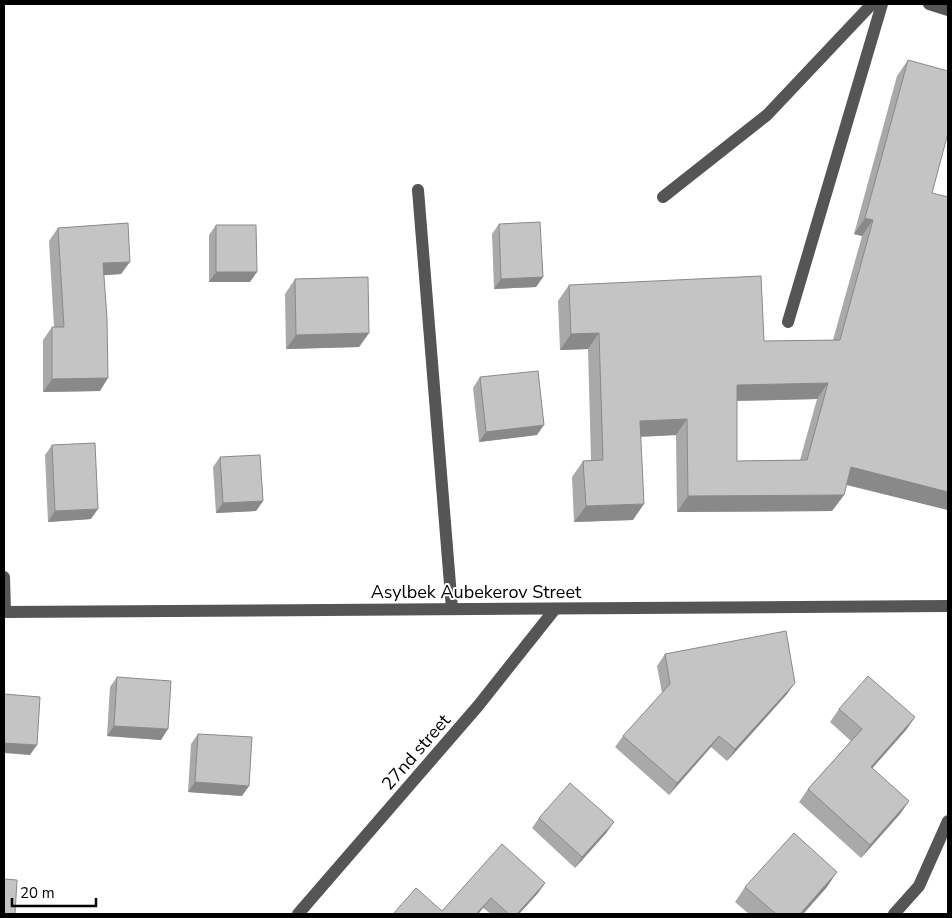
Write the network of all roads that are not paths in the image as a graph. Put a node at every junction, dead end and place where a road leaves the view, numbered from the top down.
1 (872, 4) edge
2 (882, 4) edge
3 (929, 4) edge
4 (948, 10) edge
5 (418, 190) dead end
6 (662, 197) dead end
7 (788, 322) dead end
8 (4, 577) edge
9 (948, 606) edge
10 (452, 609) junction
11 (555, 609) junction
12 (4, 612) edge
13 (948, 821) edge
14 (298, 914) edge
15 (894, 914) edge

1 - 6 street
2 - 7 street
3 - 4 street
5 - 10 street
8 - 12 street
9 - 11 street, Asylbek Aubekerov Street
10 - 11 street, Asylbek Aubekerov Street
10 - 12 street, Asylbek Aubekerov Street
11 - 14 street, 27nd street
13 - 15 street

